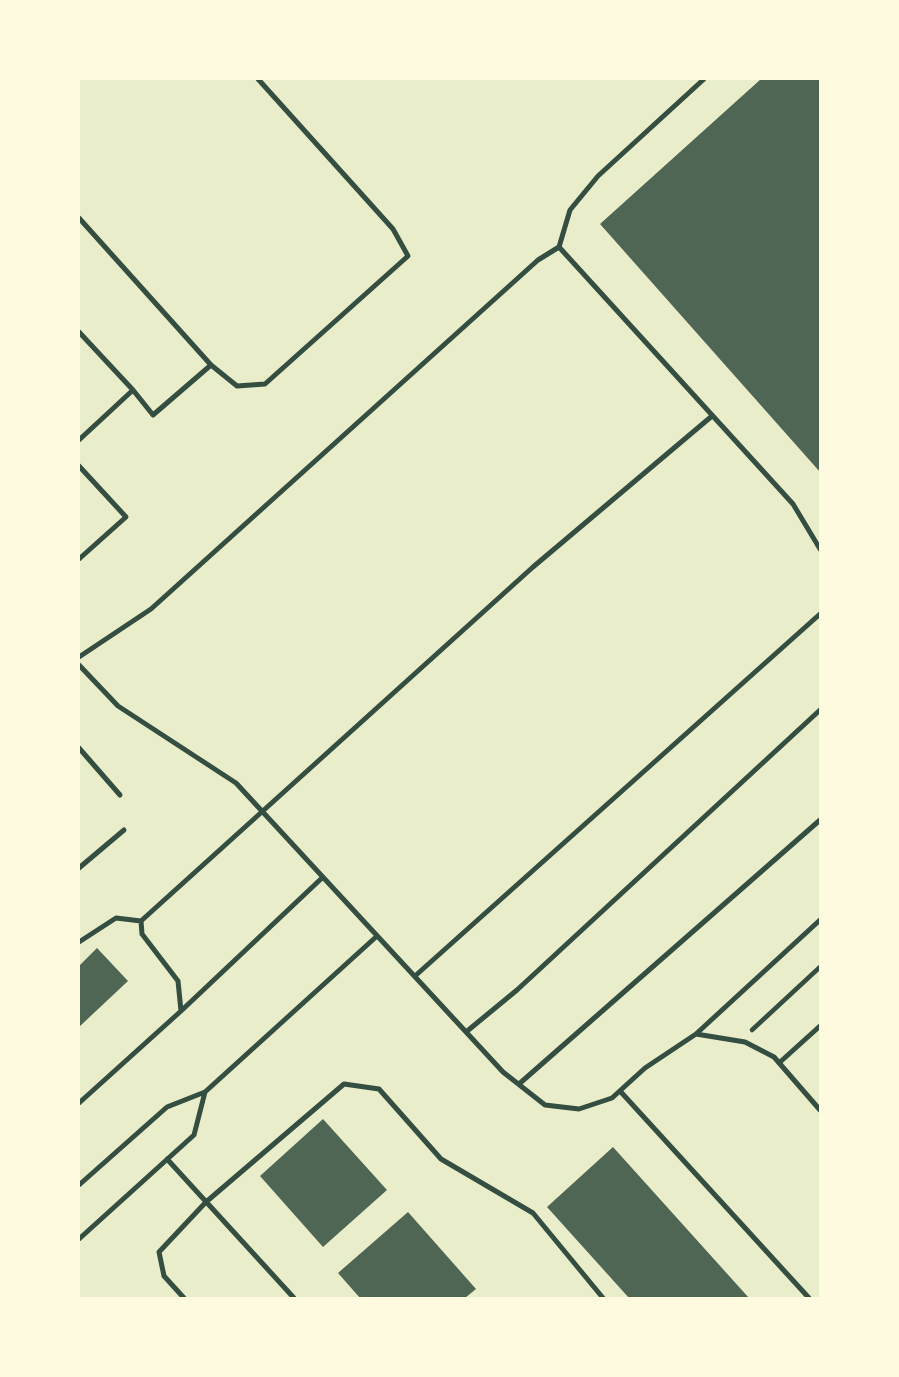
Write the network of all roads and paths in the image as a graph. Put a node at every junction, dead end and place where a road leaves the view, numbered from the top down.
1 (258, 79) edge
2 (704, 79) edge
3 (79, 218) edge
4 (559, 247) junction
5 (79, 332) edge
6 (211, 365) junction
7 (132, 390) junction
8 (712, 416) junction
9 (79, 440) edge
10 (79, 466) edge
11 (820, 549) edge
12 (79, 559) edge
13 (820, 614) edge
14 (79, 657) edge
15 (79, 665) edge
16 (820, 710) edge
17 (79, 748) edge
18 (120, 795) dead end
19 (263, 811) junction
20 (820, 820) edge
21 (124, 830) dead end
22 (80, 865) edge
23 (323, 877) junction
24 (820, 920) edge
25 (141, 921) junction
26 (377, 936) junction
27 (79, 942) edge
28 (820, 967) edge
29 (415, 976) junction
30 (181, 1011) junction
31 (820, 1026) edge
32 (466, 1032) junction
33 (696, 1034) junction
34 (749, 1043) junction
35 (779, 1063) junction
36 (519, 1084) junction
37 (620, 1091) junction
38 (205, 1092) junction
39 (79, 1103) edge
40 (820, 1110) edge
41 (167, 1160) junction
42 (80, 1180) edge
43 (206, 1202) junction
44 (79, 1239) edge
45 (184, 1298) edge
46 (294, 1298) edge
47 (603, 1298) edge
48 (809, 1298) edge

1 - 6 lane
2 - 4 lane
3 - 6 lane
4 - 8 lane
4 - 14 lane
5 - 7 lane
6 - 7 lane
7 - 9 lane
8 - 11 lane
8 - 19 lane
10 - 12 lane
13 - 29 lane
15 - 19 lane
16 - 32 lane
17 - 18 lane
19 - 23 lane
19 - 25 lane
20 - 36 lane
21 - 22 lane
23 - 26 lane
23 - 30 lane
24 - 33 lane
25 - 27 lane
25 - 30 lane
26 - 29 lane
26 - 38 lane
28 - 34 path
29 - 32 lane
30 - 39 lane
31 - 35 lane
32 - 36 lane
33 - 34 lane
33 - 37 lane
34 - 35 lane
35 - 40 lane
36 - 37 lane
37 - 48 lane
38 - 41 lane
38 - 42 lane
41 - 43 lane
41 - 44 lane
43 - 45 lane
43 - 46 lane
43 - 47 lane

